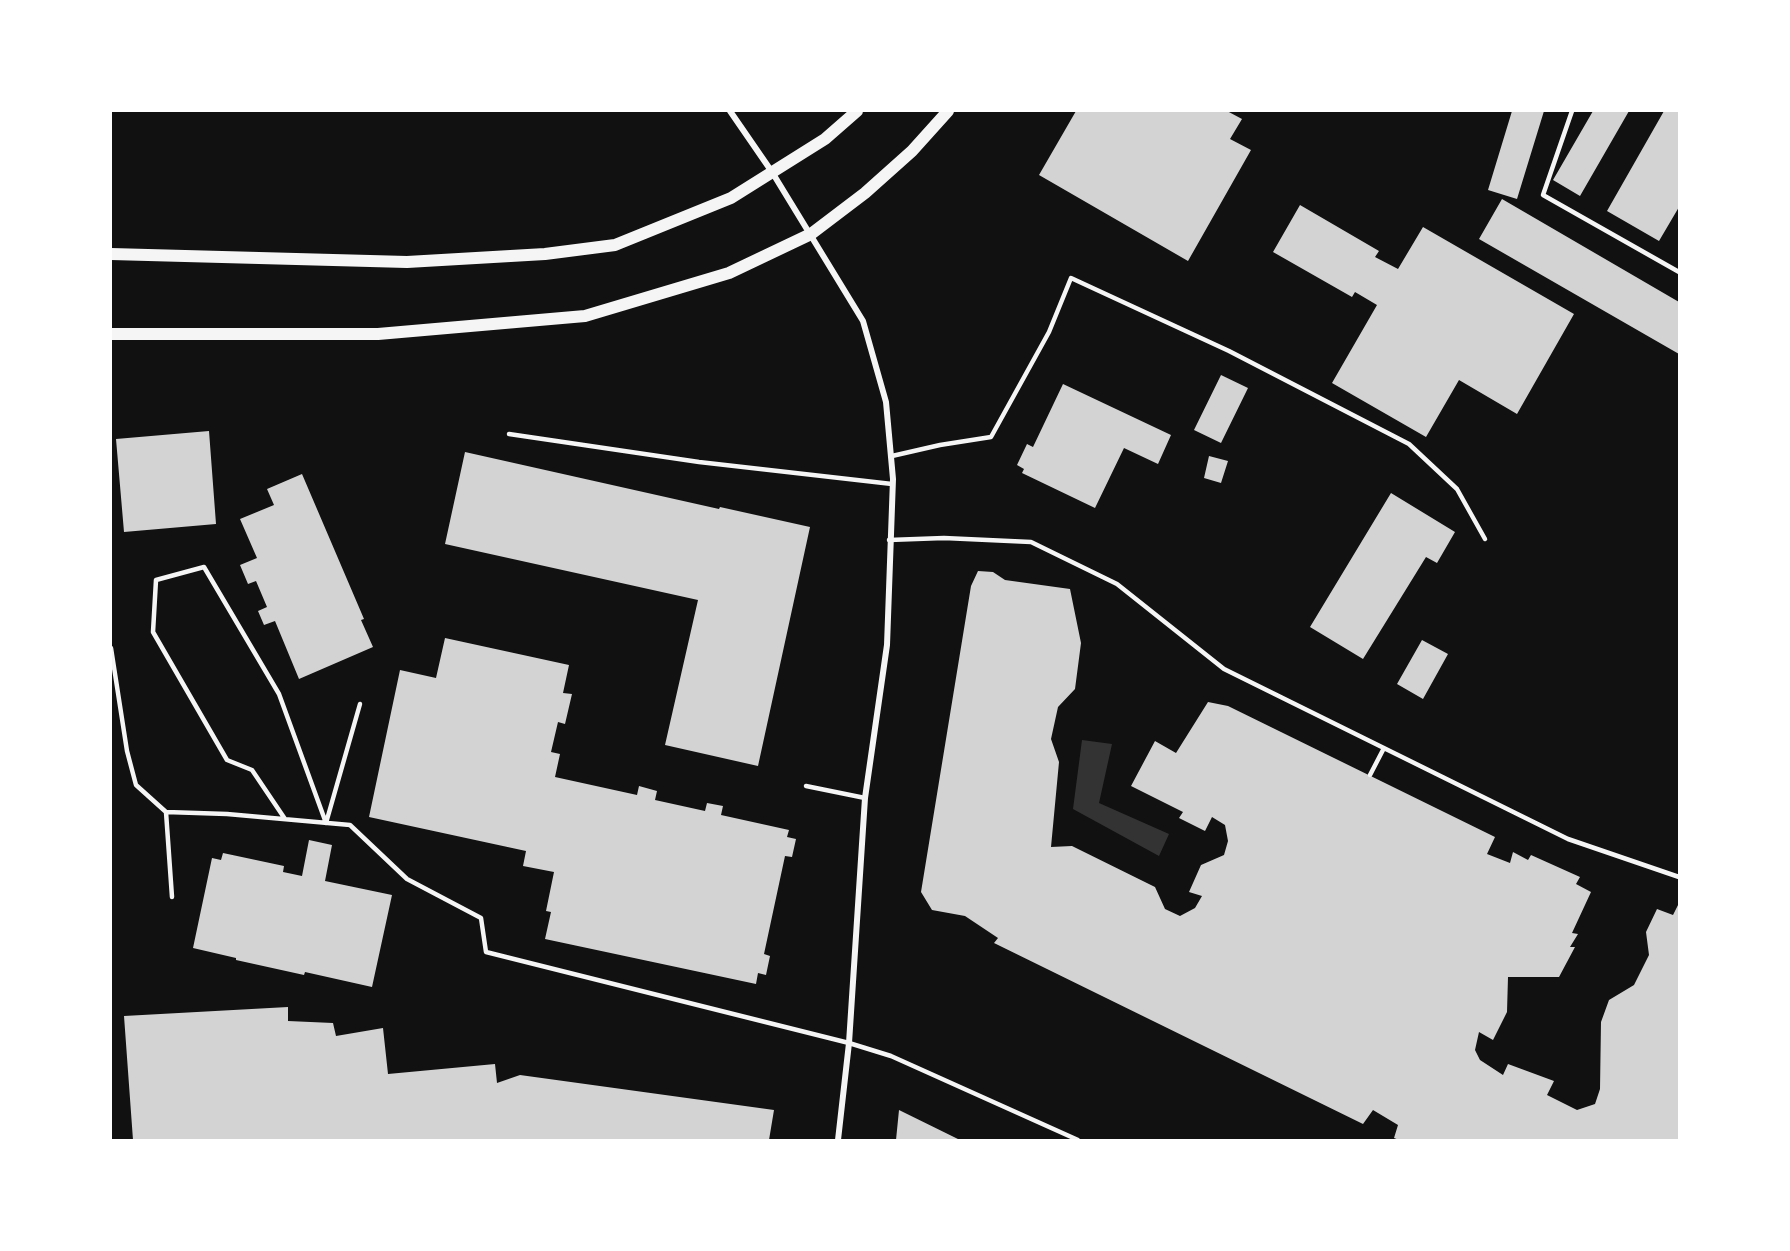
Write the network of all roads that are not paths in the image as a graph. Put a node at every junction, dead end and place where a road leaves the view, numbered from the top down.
1 (730, 111) edge
2 (856, 111) edge
3 (948, 111) edge
4 (1572, 111) edge
5 (772, 172) junction
6 (811, 234) junction
7 (111, 254) edge
8 (1679, 272) edge
9 (111, 334) edge
10 (509, 434) dead end
11 (892, 456) junction
12 (892, 484) junction
13 (1485, 539) dead end
14 (889, 540) junction
15 (111, 648) edge
16 (360, 704) dead end
17 (1383, 748) junction
18 (1370, 775) dead end
19 (806, 786) dead end
20 (865, 798) junction
21 (166, 812) junction
22 (285, 819) junction
23 (326, 823) junction
24 (1679, 877) edge
25 (172, 897) dead end
26 (849, 1043) junction
27 (838, 1140) edge
28 (1078, 1140) edge

1 - 5 street
2 - 5 main road
3 - 6 main road
4 - 8 lane
5 - 6 street
5 - 7 main road
6 - 9 main road
6 - 11 street
10 - 12 lane
11 - 12 street
11 - 13 lane
12 - 14 street
14 - 17 lane
14 - 20 street
15 - 21 lane
16 - 23 lane
17 - 18 lane
17 - 24 lane
19 - 20 lane
20 - 26 street
21 - 22 lane
21 - 25 lane
22 - 23 lane
22 - 23 lane
23 - 26 lane
26 - 27 street
26 - 28 lane

